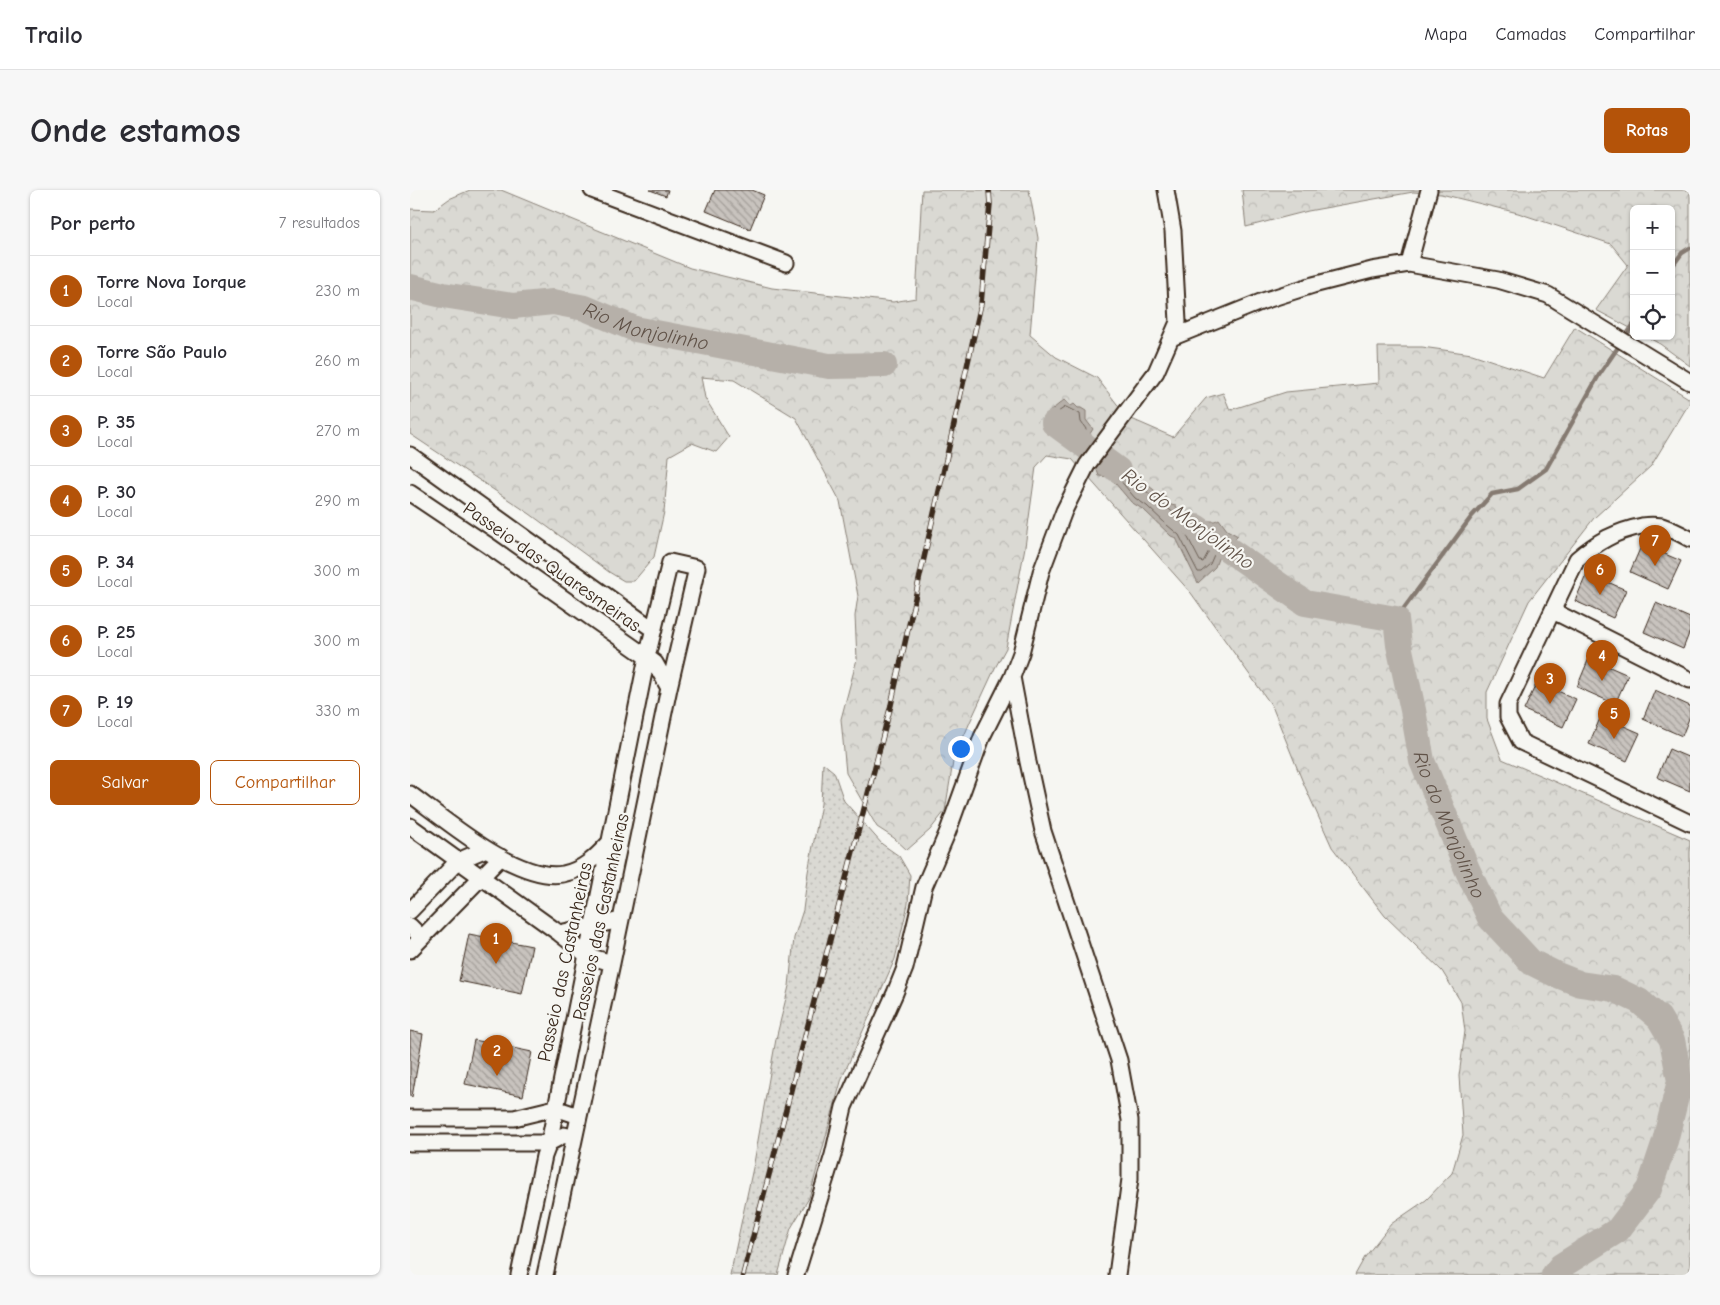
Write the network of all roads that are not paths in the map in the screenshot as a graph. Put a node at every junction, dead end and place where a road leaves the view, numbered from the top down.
1 (592, 190) edge
2 (1166, 190) edge
3 (1429, 190) edge
4 (786, 263) dead end
5 (1409, 264) junction
6 (1171, 338) junction
7 (1690, 382) edge
8 (410, 455) edge
9 (410, 493) edge
10 (1690, 539) edge
11 (670, 562) joint
12 (1554, 611) junction
13 (654, 630) junction
14 (648, 657) junction
15 (1012, 677) junction
16 (1690, 680) edge
17 (668, 688) junction
18 (410, 794) edge
19 (1690, 823) edge
20 (410, 826) edge
21 (610, 841) junction
22 (486, 849) junction
23 (501, 857) junction
24 (458, 861) junction
25 (481, 877) junction
26 (601, 887) junction
27 (627, 891) junction
28 (410, 911) edge
29 (621, 920) junction
30 (410, 926) edge
31 (594, 926) junction
32 (559, 933) junction
33 (422, 938) junction
34 (410, 950) edge
35 (588, 956) junction
36 (612, 963) junction
37 (555, 1108) junction
38 (579, 1116) junction
39 (410, 1118) edge
40 (514, 1118) junction
41 (574, 1138) junction
42 (410, 1143) edge
43 (512, 1143) junction
44 (546, 1150) junction
45 (569, 1164) junction
46 (519, 1275) edge
47 (545, 1275) edge
48 (796, 1275) edge
49 (1117, 1275) edge

1 - 4 street
2 - 6 street
3 - 5 street
5 - 6 street
5 - 7 street
6 - 15 street
8 - 13 street, Passeio das Quaresmeiras
9 - 14 street, Passeio das Quaresmeiras
10 - 12 street
11 - 13 street, Passeio das Quaresmeiras
11 - 17 street, Passeios das Castanheiras
12 - 16 street
12 - 19 street
13 - 14 street, Passeio das Quaresmeiras
14 - 17 street
14 - 21 street, Passeio das Castanheiras
15 - 48 street
15 - 49 street
17 - 27 street, Passeios das Castanheiras
18 - 22 street
20 - 24 street
21 - 23 street
21 - 26 street, Passeio das Castanheiras
22 - 23 street
22 - 24 street
23 - 25 street
24 - 25 street
24 - 28 street
25 - 32 street
25 - 33 street
26 - 27 street
26 - 31 street, Passeio das Castanheiras
27 - 29 street, Passeios das Castanheiras
29 - 31 street
29 - 36 street, Passeios das Castanheiras
30 - 33 street
31 - 32 street
31 - 35 street, Passeio das Castanheiras
32 - 35 street
33 - 34 street
35 - 36 street
35 - 37 street, Passeio das Castanheiras
36 - 38 street, Passeios das Castanheiras
37 - 38 street
37 - 40 street
37 - 44 street, Passeio das Castanheiras
38 - 41 street, Passeios das Castanheiras
39 - 40 street
40 - 43 street
41 - 44 street
41 - 45 street, Passeios das Castanheiras
42 - 43 street
43 - 44 street
44 - 45 street
44 - 46 street, Passeio das Castanheiras
45 - 47 street, Passeios das Castanheiras

